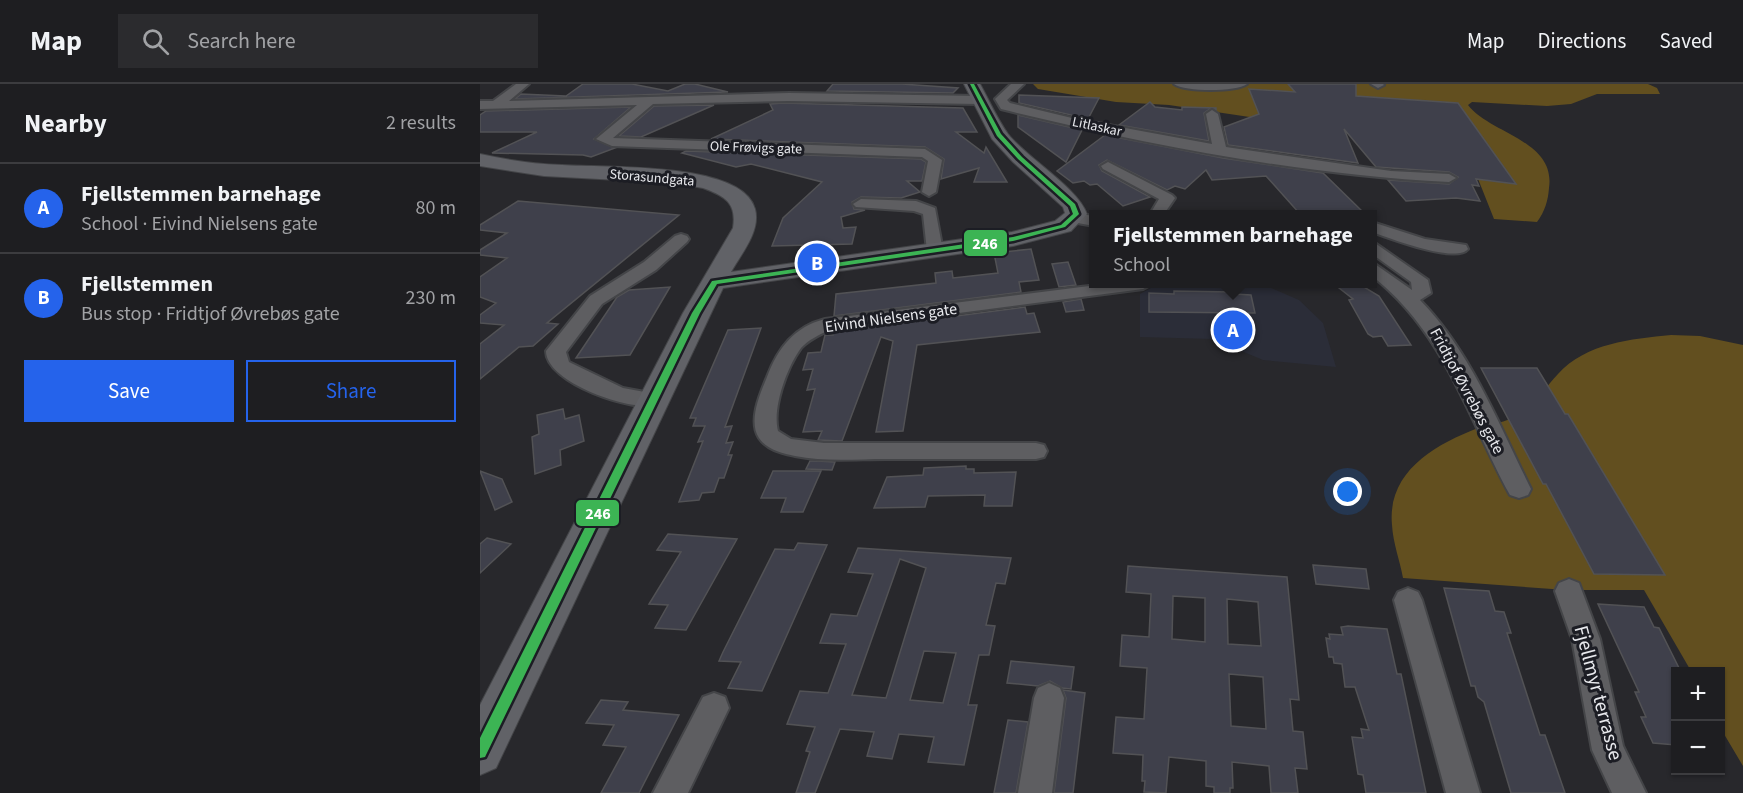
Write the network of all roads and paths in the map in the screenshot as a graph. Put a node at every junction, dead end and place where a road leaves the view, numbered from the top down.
1 (523, 84) edge
2 (668, 84) edge
3 (1180, 84) edge
4 (1241, 84) edge
5 (1018, 85) edge
6 (975, 92) edge
7 (651, 101) junction
8 (497, 104) junction
9 (524, 104) junction
10 (480, 105) edge
11 (1212, 114) dead end
12 (507, 116) dead end
13 (1220, 150) junction
14 (480, 160) edge
15 (1108, 166) dead end
16 (1449, 178) dead end
17 (929, 192) dead end
18 (861, 204) dead end
19 (1160, 210) edge
20 (1083, 220) edge
21 (1377, 229) edge
22 (681, 239) dead end
23 (1460, 249) dead end
24 (1377, 250) edge
25 (935, 251) junction
26 (1377, 271) edge
27 (714, 282) junction
28 (1112, 288) edge
29 (1410, 297) junction
30 (653, 400) junction
31 (1036, 452) dead end
32 (1519, 489) dead end
33 (1569, 591) dead end
34 (1408, 600) dead end
35 (1049, 698) dead end
36 (714, 708) dead end
37 (480, 752) edge
38 (670, 793) edge
39 (1035, 793) edge
40 (1463, 793) edge
41 (1629, 793) edge

1 - 8 street
2 - 7 street
3 - 4 street
5 - 13 street, Litlaskar
6 - 7 street
6 - 20 main road
7 - 9 street
7 - 17 street, Ole Frøvigs gate
8 - 9 street
8 - 10 street
9 - 12 street
11 - 13 street
13 - 16 street, Litlaskar
14 - 27 main road, Storasundgata
15 - 19 street
18 - 25 street
20 - 25 main road
21 - 23 street
22 - 30 street
24 - 29 street
25 - 27 main road
26 - 29 street, Fridtjof Øvrebøs gate
27 - 30 main road, Storasundgata
28 - 31 street, Eivind Nielsens gate
29 - 32 street, Fridtjof Øvrebøs gate
30 - 37 main road, Storasundgata
33 - 41 street, Fjellmyr terrasse
34 - 40 street
35 - 39 street
36 - 38 street

